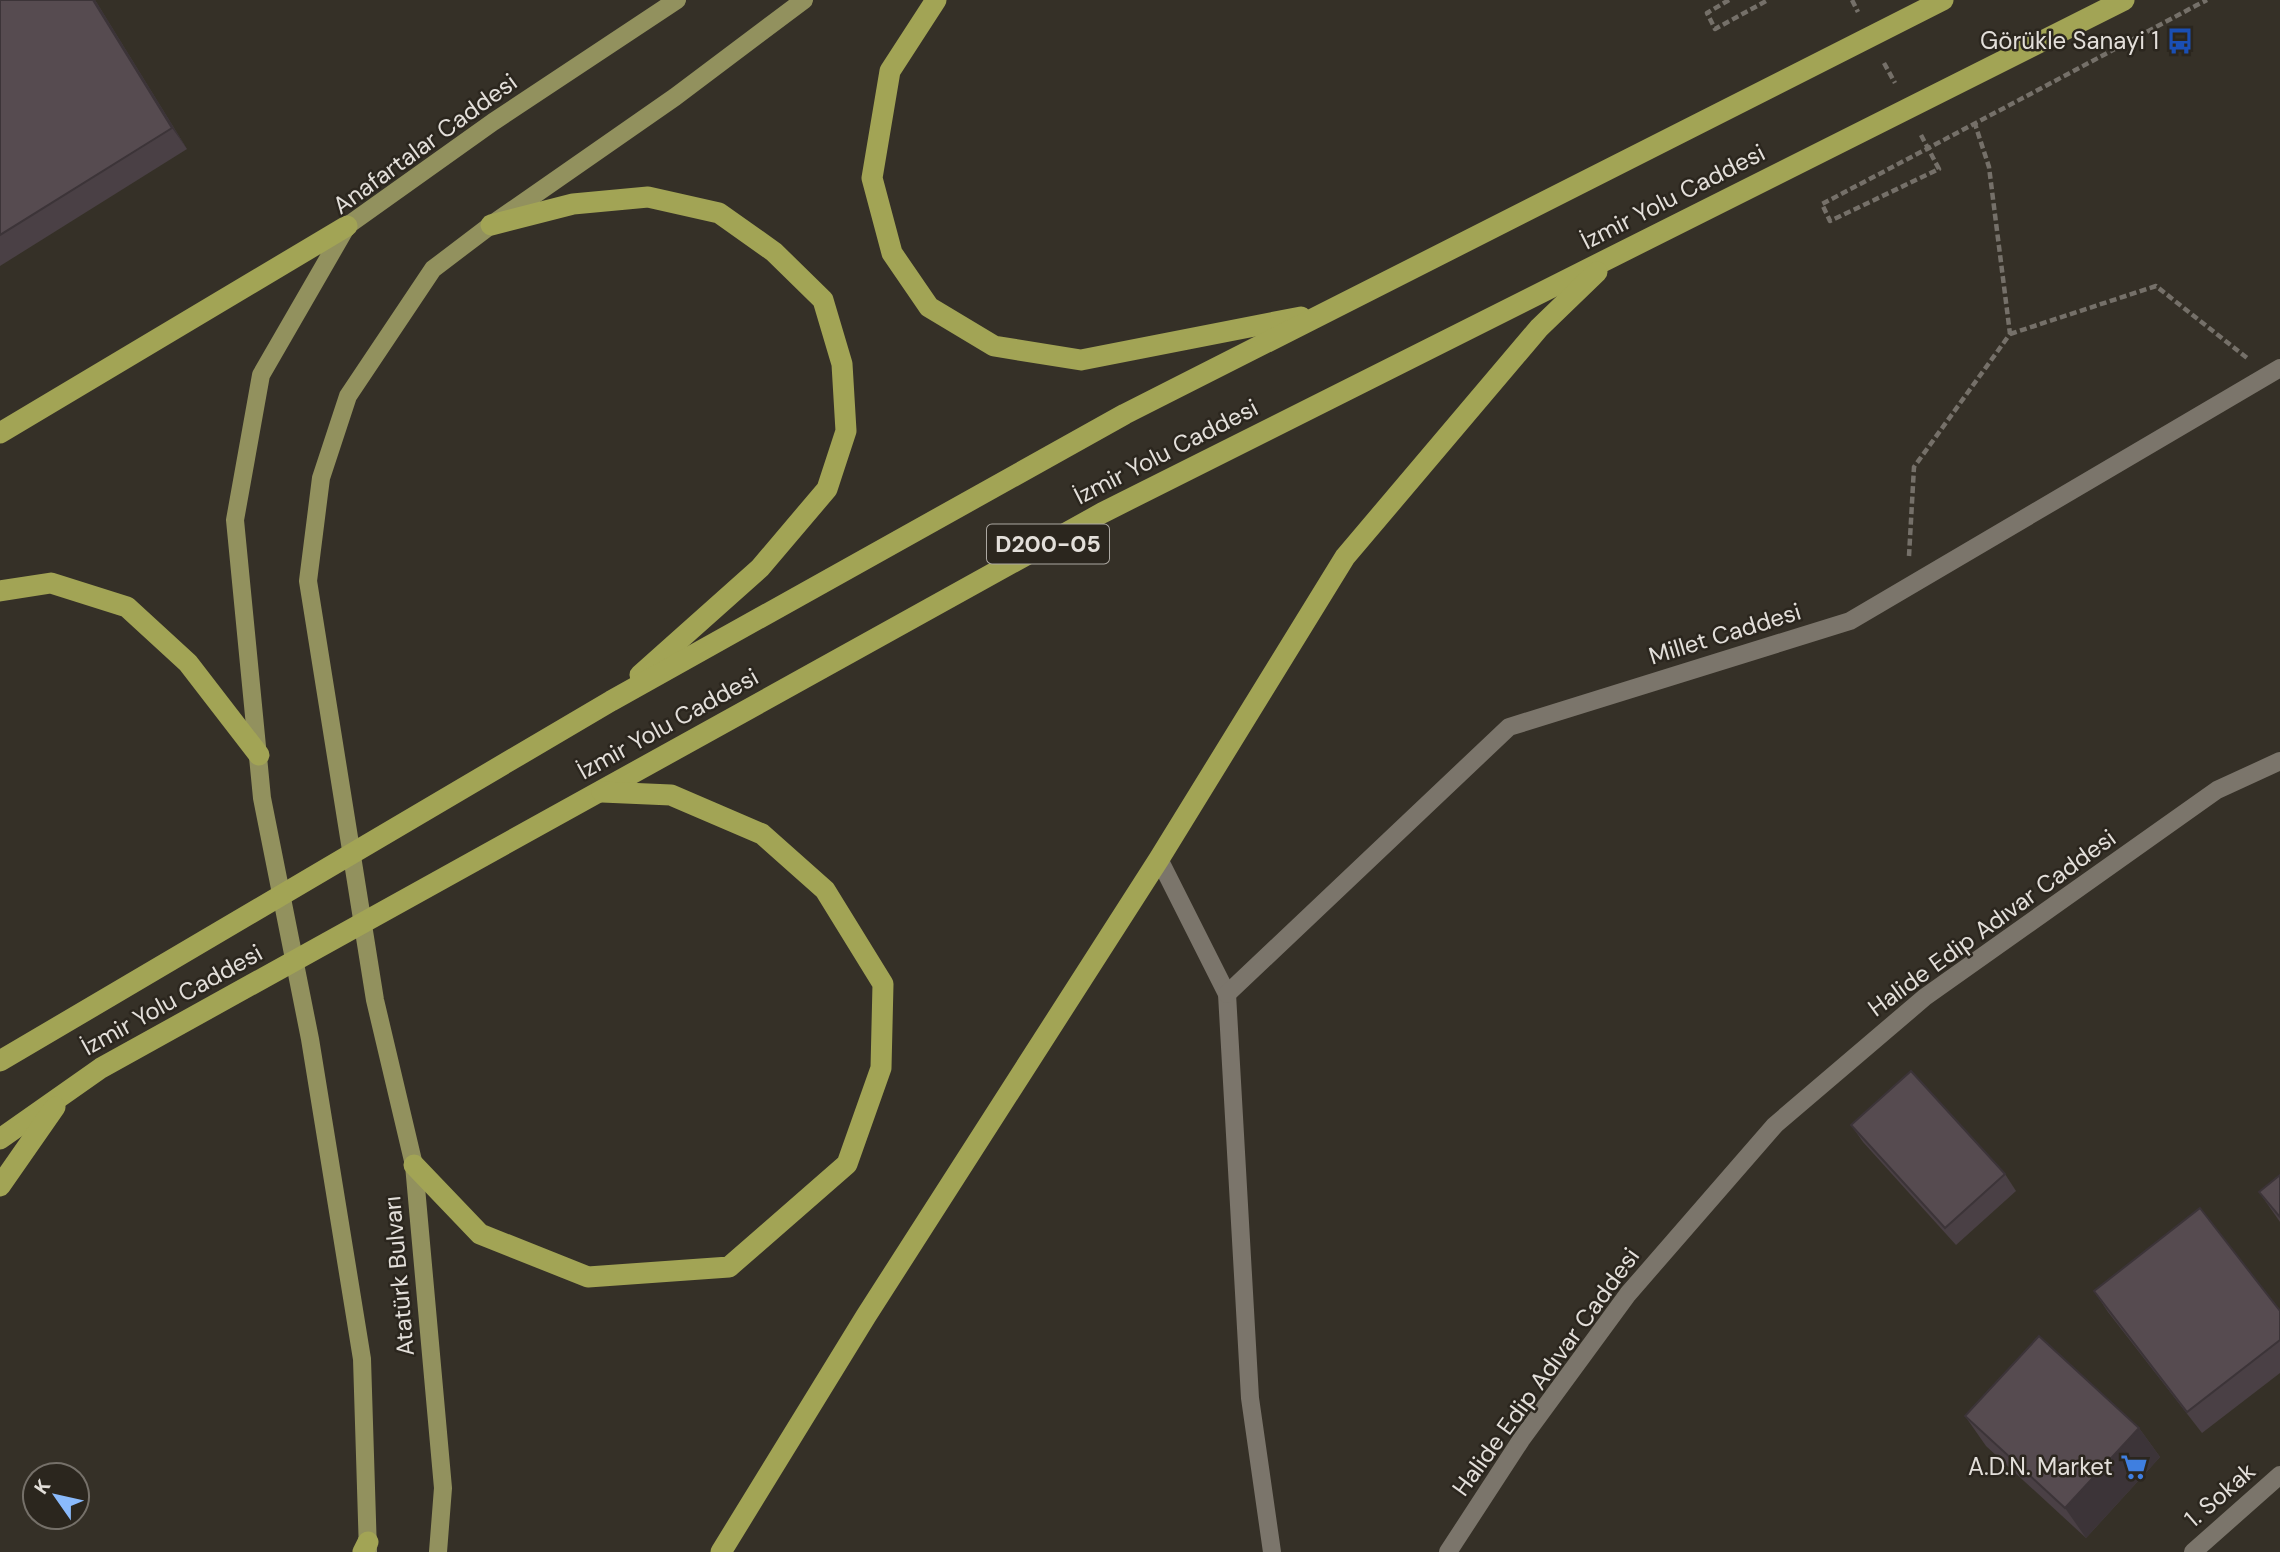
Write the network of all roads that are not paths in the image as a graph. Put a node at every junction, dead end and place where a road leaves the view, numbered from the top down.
1 (677, 0) edge
2 (804, 0) edge
3 (936, 0) edge
4 (1943, 0) edge
5 (2124, 0) edge
6 (491, 225) junction
7 (347, 226) junction
8 (1614, 256) junction
9 (1327, 312) junction
10 (2276, 371) edge
11 (0, 433) edge
12 (0, 591) edge
13 (611, 701) junction
14 (259, 755) junction
15 (2280, 761) edge
16 (599, 792) junction
17 (262, 798) joint
18 (1158, 859) junction
19 (1227, 995) junction
20 (0, 1061) edge
21 (65, 1093) junction
22 (0, 1139) edge
23 (414, 1165) junction
24 (0, 1186) edge
25 (2280, 1475) edge
26 (366, 1549) edge
27 (438, 1552) edge
28 (721, 1552) edge
29 (1272, 1552) edge
30 (1448, 1552) edge
31 (2193, 1552) edge

1 - 7 main road, Anafartalar Caddesi
2 - 6 main road
3 - 9 highway
4 - 9 highway, İzmir Yolu Caddesi / D200-05
5 - 8 highway, İzmir Yolu Caddesi / D200-05
6 - 13 highway
6 - 23 main road, Atatürk Bulvarı
7 - 11 highway
7 - 14 main road, Anafartalar Caddesi
8 - 16 highway, İzmir Yolu Caddesi / D200-05
8 - 18 highway
9 - 13 highway, İzmir Yolu Caddesi / D200-05
10 - 19 street, Millet Caddesi
12 - 14 highway
13 - 20 highway, İzmir Yolu Caddesi / D200-05
14 - 17 main road, Anafartalar Caddesi
15 - 30 street, Halide Edip Adıvar Caddesi
16 - 21 highway, İzmir Yolu Caddesi / D200-05
16 - 23 highway
17 - 26 main road, Atatürk Bulvarı
18 - 19 street
18 - 28 highway
19 - 29 street
21 - 22 highway, İzmir Yolu Caddesi / D200-05
21 - 24 highway
23 - 27 main road, Atatürk Bulvarı
25 - 31 street, 1. Sokak

